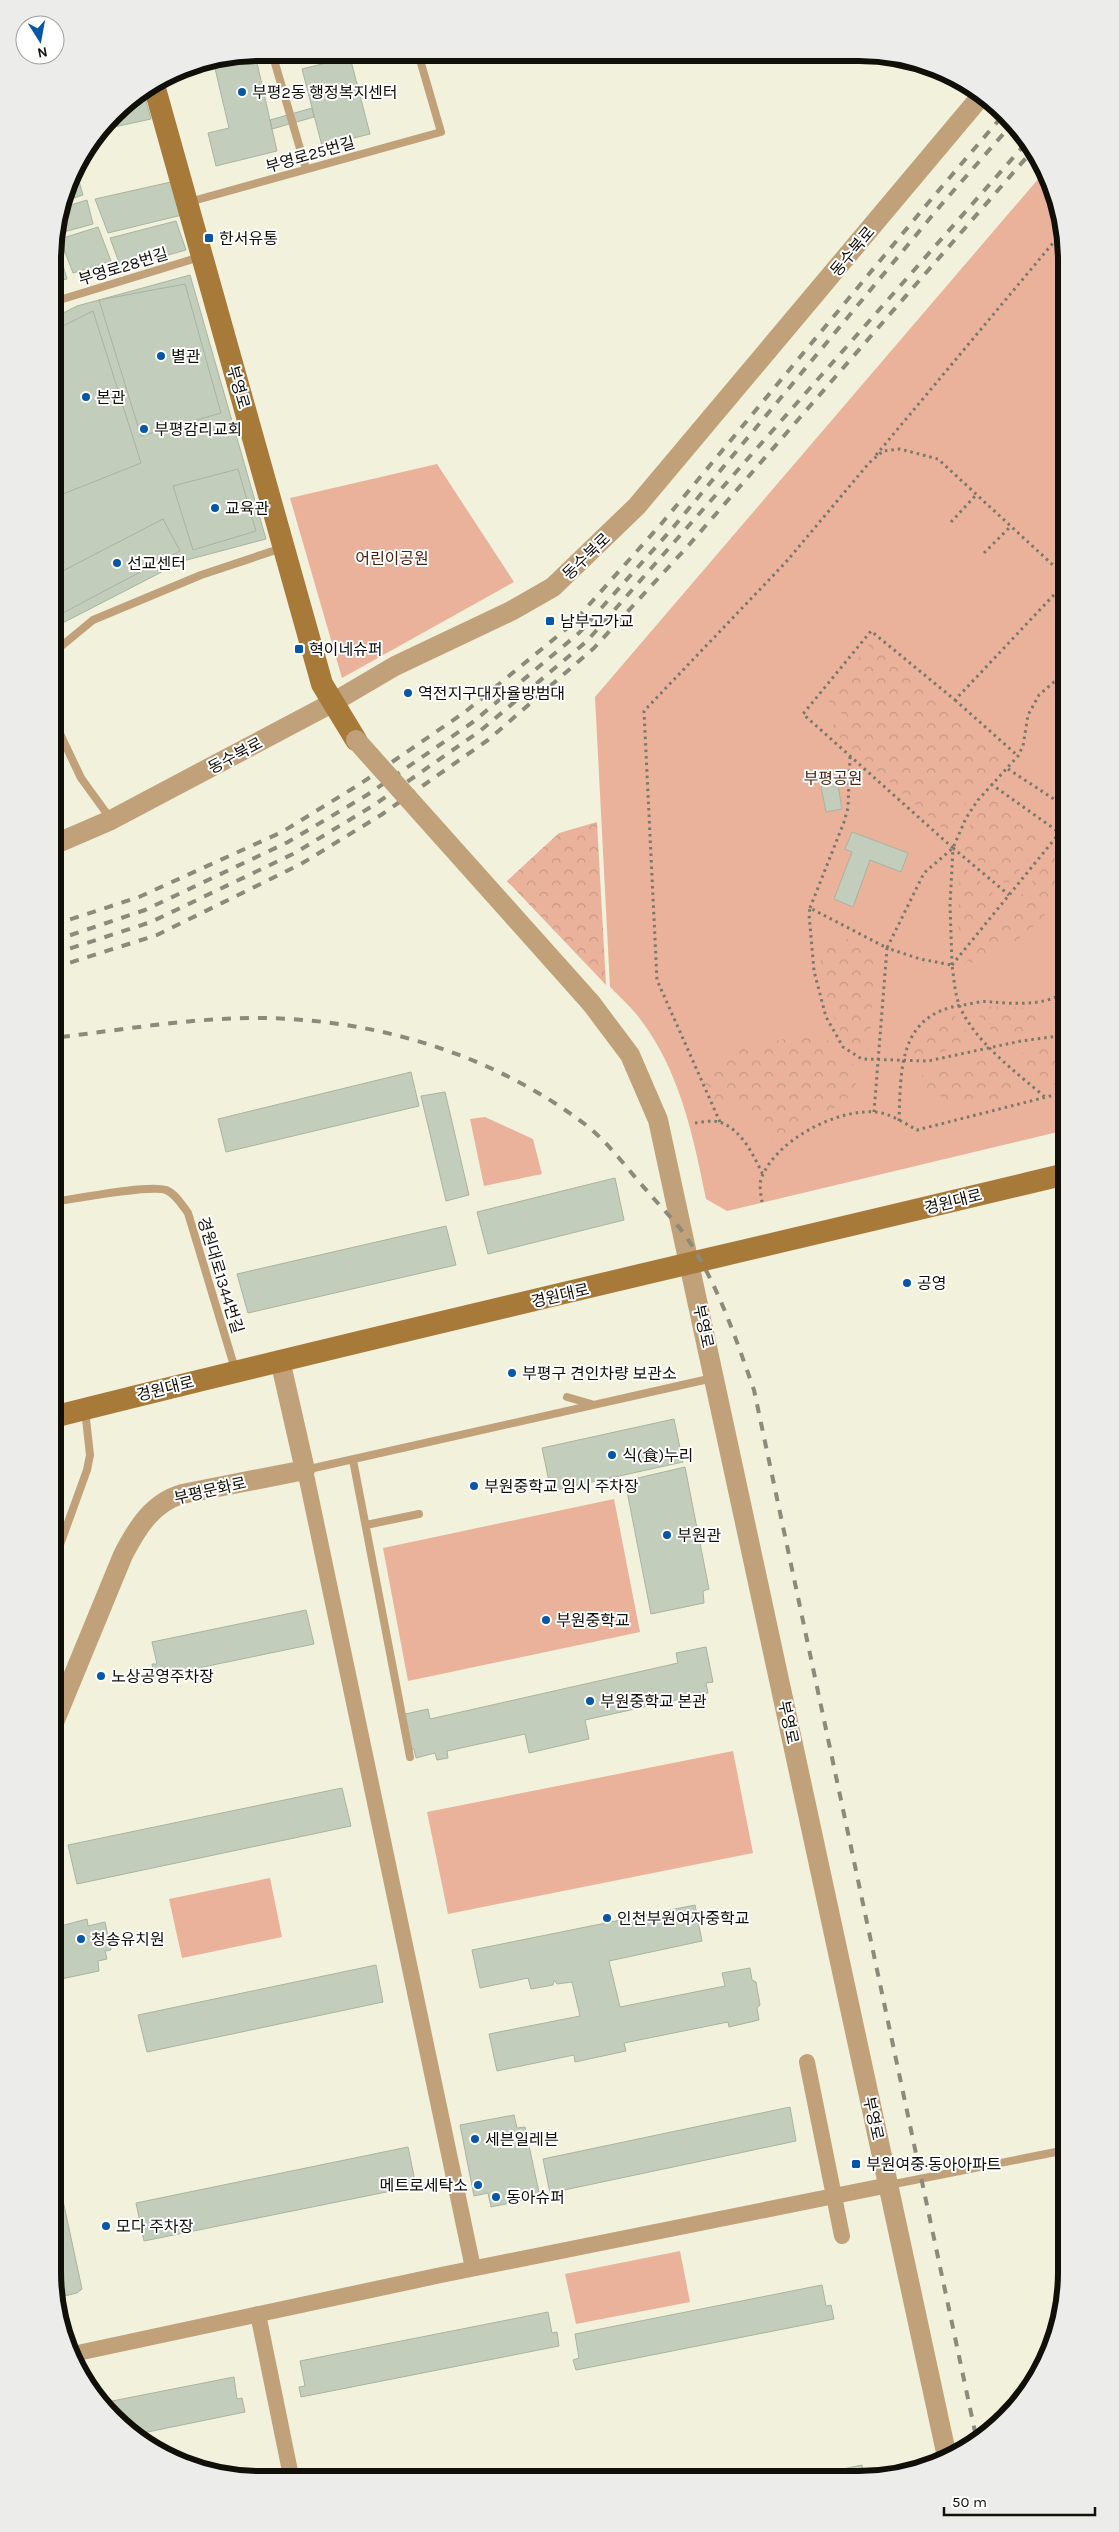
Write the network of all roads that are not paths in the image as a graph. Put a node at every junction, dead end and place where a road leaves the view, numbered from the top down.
1 (274, 61) edge
2 (420, 61) edge
3 (156, 91) edge
4 (977, 100) edge
5 (306, 169) junction
6 (187, 203) junction
7 (202, 256) junction
8 (61, 300) edge
9 (284, 547) junction
10 (61, 646) edge
11 (332, 704) junction
12 (61, 736) edge
13 (356, 740) joint
14 (111, 820) junction
15 (61, 842) edge
16 (1058, 1176) edge
17 (61, 1201) edge
18 (690, 1265) junction
19 (280, 1360) junction
20 (236, 1371) junction
21 (715, 1377) junction
22 (566, 1397) dead end
23 (593, 1405) junction
24 (85, 1408) junction
25 (61, 1414) edge
26 (353, 1460) junction
27 (304, 1470) junction
28 (419, 1514) dead end
29 (366, 1525) junction
30 (61, 1542) edge
31 (61, 1706) edge
32 (410, 1757) dead end
33 (807, 2062) dead end
34 (1058, 2152) edge
35 (889, 2185) junction
36 (834, 2196) junction
37 (842, 2236) dead end
38 (474, 2268) junction
39 (258, 2314) junction
40 (78, 2353) edge
41 (947, 2450) edge
42 (290, 2471) edge

1 - 5 lane
2 - 5 lane, 부영로25번길
3 - 6 main road, 부영로
4 - 11 street, 동수북로
5 - 6 lane, 부영로25번길
6 - 7 main road, 부영로
7 - 8 lane, 부영로28번길
7 - 9 main road, 부영로
9 - 10 lane
9 - 11 main road, 부영로
11 - 13 main road, 부영로
11 - 14 street, 동수북로
12 - 14 lane
13 - 18 street, 부영로, bridge
14 - 15 street, 동수북로
16 - 18 main road, 경원대로
17 - 20 lane, 경원대로1344번길
18 - 19 main road, 경원대로
18 - 21 street, 부영로
19 - 20 main road, 경원대로
19 - 27 street
20 - 24 main road, 경원대로
21 - 23 lane
21 - 35 street, 부영로
22 - 23 lane
23 - 26 lane
24 - 25 main road, 경원대로
24 - 30 lane
26 - 27 lane
26 - 29 lane
27 - 31 street, 부평문화로
27 - 38 street
28 - 29 lane
29 - 32 lane
33 - 36 street
34 - 35 lane
35 - 36 street
35 - 41 street, 부영로
36 - 37 street
36 - 38 street
38 - 39 street
39 - 40 street
39 - 42 street

